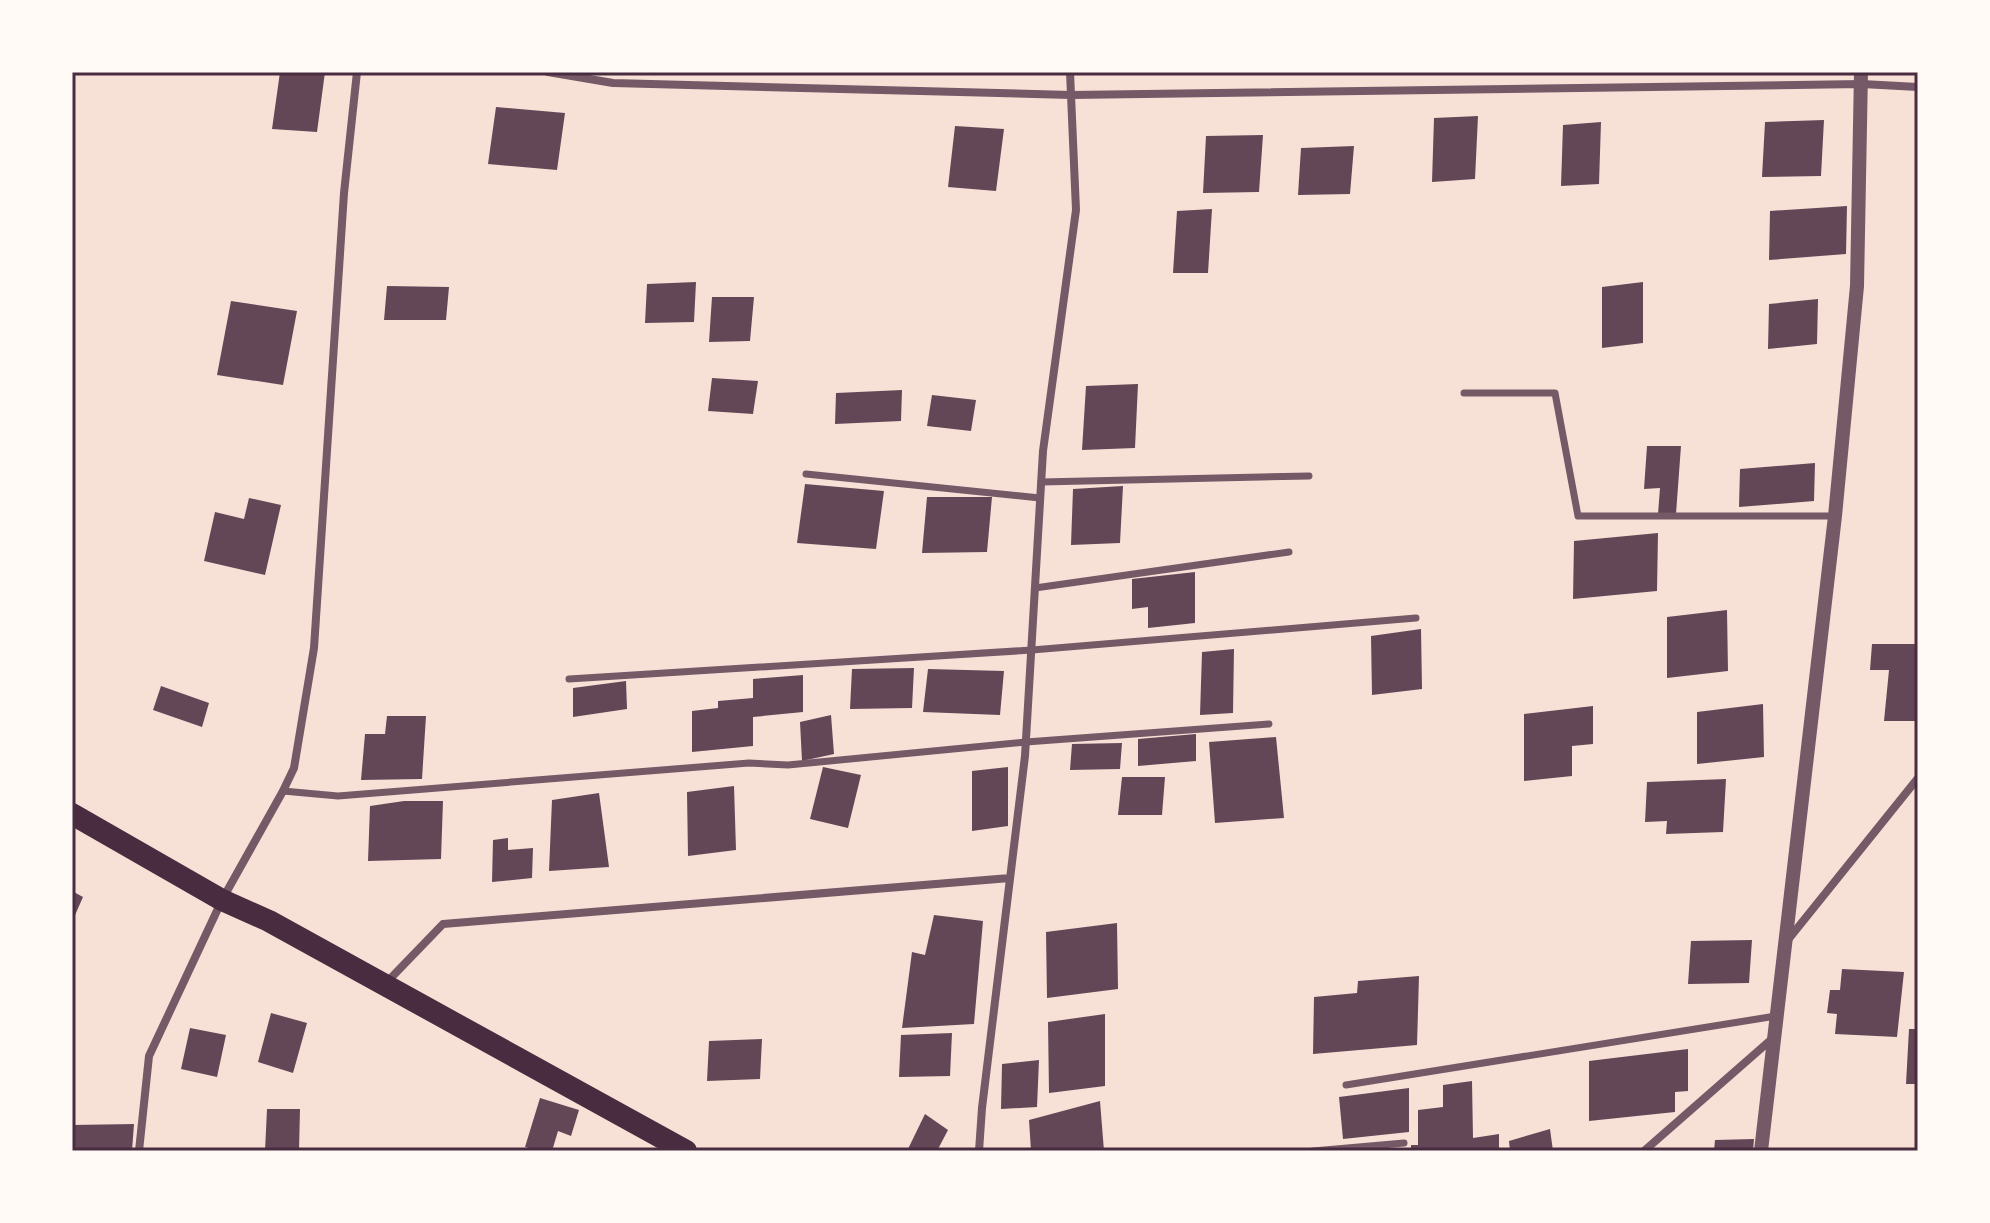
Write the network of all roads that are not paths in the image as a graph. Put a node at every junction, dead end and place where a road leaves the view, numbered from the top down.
1 (357, 72) edge
2 (548, 72) edge
3 (1070, 72) edge
4 (1861, 78) edge
5 (1918, 87) edge
6 (1071, 95) junction
7 (1464, 393) dead end
8 (806, 474) dead end
9 (1309, 476) dead end
10 (1041, 482) junction
11 (1040, 498) junction
12 (1835, 516) junction
13 (1289, 552) dead end
14 (1035, 588) junction
15 (1416, 618) dead end
16 (1032, 650) junction
17 (569, 679) dead end
18 (1269, 724) dead end
19 (1026, 742) junction
20 (1918, 778) edge
21 (283, 791) junction
22 (72, 814) edge
23 (1010, 878) junction
24 (222, 900) junction
25 (1784, 945) junction
26 (384, 984) junction
27 (1776, 1016) junction
28 (1773, 1037) junction
29 (1346, 1085) dead end
30 (1404, 1143) dead end
31 (139, 1151) edge
32 (686, 1151) edge
33 (979, 1151) edge
34 (1313, 1151) edge
35 (1644, 1151) edge
36 (1761, 1151) edge

1 - 21 street
2 - 6 street
3 - 6 street
4 - 5 street
4 - 6 street
4 - 12 street
6 - 10 street
7 - 12 street
8 - 11 street
9 - 10 street
10 - 11 street
11 - 14 street
12 - 25 street
13 - 14 street
14 - 16 street
15 - 16 street
16 - 17 street
16 - 19 street
18 - 19 street
19 - 21 street
19 - 23 street
20 - 25 street
21 - 24 street
22 - 24 highway
23 - 26 street
23 - 33 street
24 - 26 highway
24 - 31 street
25 - 27 street
26 - 32 highway
27 - 28 street
27 - 29 street
28 - 35 street
28 - 36 street
30 - 34 street

